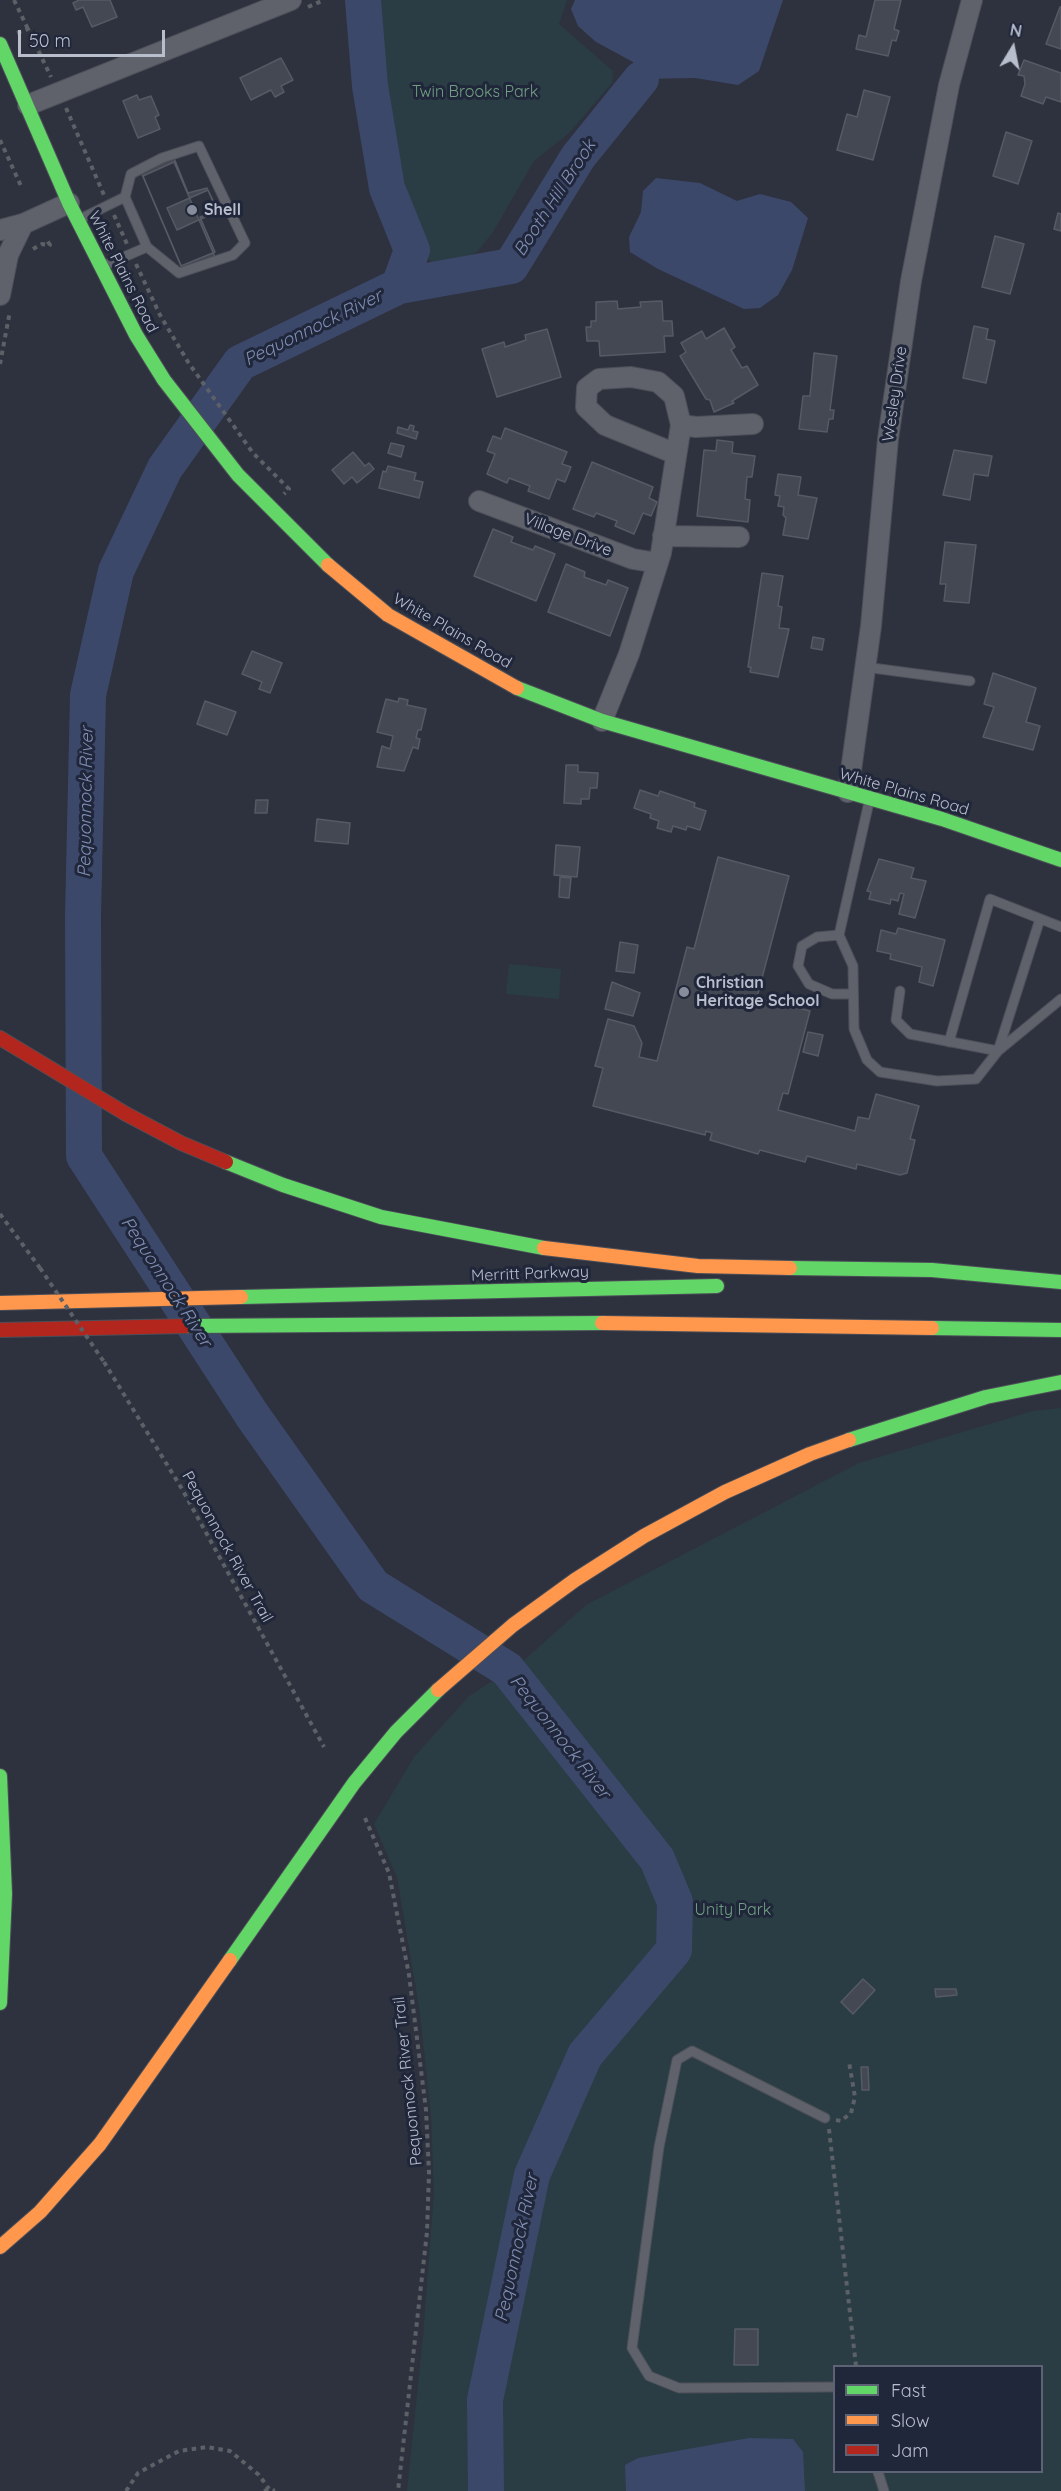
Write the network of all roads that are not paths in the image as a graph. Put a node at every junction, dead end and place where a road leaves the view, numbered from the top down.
1 (291, 0) edge
2 (972, 0) edge
3 (5, 40) edge
4 (28, 105) junction
5 (125, 197) junction
6 (73, 212) junction
7 (22, 224) junction
8 (0, 230) edge
9 (147, 247) junction
10 (101, 267) junction
11 (0, 295) edge
12 (753, 423) dead end
13 (681, 425) junction
14 (676, 454) junction
15 (479, 501) dead end
16 (663, 536) junction
17 (739, 537) dead end
18 (658, 563) junction
19 (865, 667) junction
20 (970, 681) dead end
21 (602, 720) junction
22 (848, 792) junction
23 (870, 798) junction
24 (1061, 860) edge
25 (1040, 919) junction
26 (1061, 927) edge
27 (839, 934) junction
28 (900, 992) dead end
29 (853, 994) junction
30 (1061, 999) edge
31 (0, 1038) edge
32 (949, 1042) junction
33 (998, 1051) junction
34 (1061, 1284) edge
35 (734, 1286) dead end
36 (944, 1286) dead end
37 (0, 1303) edge
38 (0, 1330) edge
39 (1061, 1330) edge
40 (1061, 1382) edge
41 (0, 1776) edge
42 (0, 2003) edge
43 (825, 2118) road end
44 (0, 2247) edge
45 (833, 2387) edge
46 (878, 2473) edge
47 (884, 2491) edge

1 - 4 street
2 - 19 street, Wesley Drive
3 - 4 main road, White Plains Road
4 - 6 main road, White Plains Road
5 - 6 lane
5 - 9 lane
5 - 9 lane
6 - 7 street
6 - 10 main road, White Plains Road
7 - 8 street
7 - 11 street
9 - 10 lane
10 - 21 main road, White Plains Road
12 - 13 street
13 - 14 street
13 - 14 street
14 - 16 street
15 - 18 street, Village Drive
16 - 17 street
16 - 18 street
18 - 21 street
19 - 20 lane
19 - 22 street, Wesley Drive
21 - 22 main road, White Plains Road
22 - 23 main road, White Plains Road
23 - 24 main road, White Plains Road
23 - 27 lane
25 - 26 lane
25 - 32 lane
25 - 33 lane
27 - 29 lane
27 - 29 lane
28 - 32 lane
29 - 33 lane
30 - 33 lane
31 - 34 main road
32 - 33 lane
34 - 36 main road
35 - 37 main road, Merritt Parkway
38 - 39 main road
40 - 44 main road
41 - 42 main road
43 - 45 lane
46 - 47 lane

